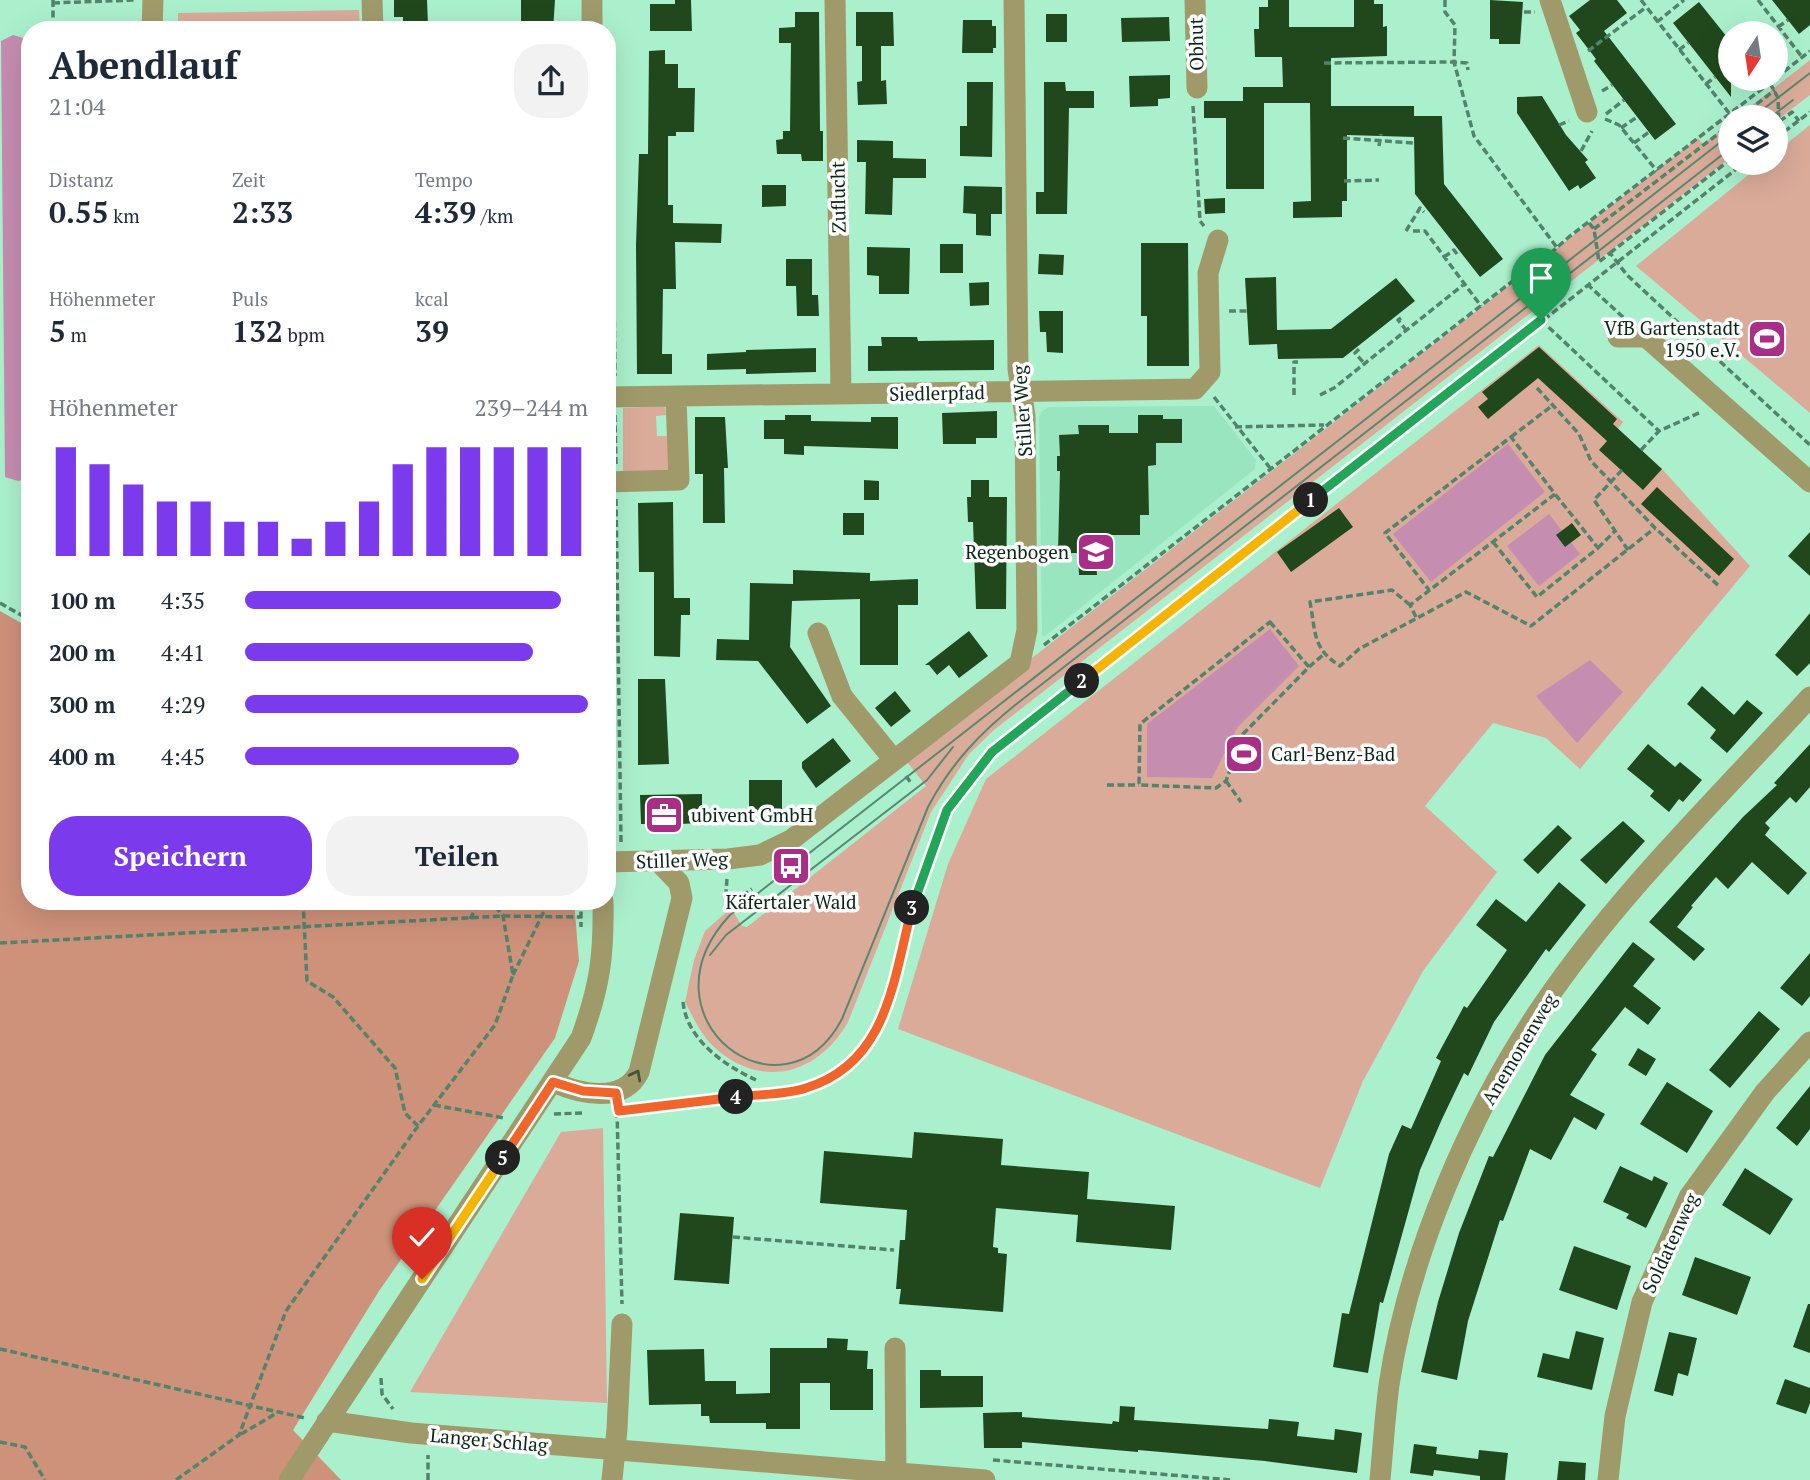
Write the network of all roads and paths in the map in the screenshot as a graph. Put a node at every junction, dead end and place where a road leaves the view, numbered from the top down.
1 (152, 0) edge
2 (372, 0) edge
3 (592, 0) edge
4 (835, 0) edge
5 (1014, 0) edge
6 (1195, 0) edge
7 (1445, 0) edge
8 (1550, 0) edge
9 (1641, 0) edge
10 (1684, 0) edge
11 (1758, 0) edge
12 (53, 1) edge
13 (1645, 8) junction
14 (53, 21) edge
15 (152, 21) edge
16 (373, 21) edge
17 (600, 21) edge
18 (1774, 21) edge
19 (1657, 22) junction
20 (1788, 40) edge
21 (1688, 43) dead end
22 (1679, 50) junction
23 (1810, 51) edge
24 (1802, 57) junction
25 (1324, 62) dead end
26 (1454, 62) junction
27 (1570, 64) junction
28 (1788, 68) edge
29 (1468, 70) dead end
30 (1715, 77) dead end
31 (1706, 84) junction
32 (1197, 88) joint
33 (1759, 91) edge
34 (1774, 91) edge
35 (1625, 100) dead end
36 (1723, 105) edge
37 (1741, 105) edge
38 (1756, 105) edge
39 (1810, 112) edge
40 (1596, 116) junction
41 (1788, 116) edge
42 (1637, 117) dead end
43 (1799, 121) junction
44 (1718, 123) edge
45 (1621, 128) junction
46 (1788, 129) edge
47 (1649, 132) dead end
48 (1381, 134) dead end
49 (1718, 134) edge
50 (1343, 138) dead end
51 (1414, 143) dead end
52 (1634, 143) junction
53 (1379, 144) junction
54 (1581, 151) dead end
55 (1718, 169) edge
56 (1657, 171) junction
57 (1728, 175) edge
58 (1379, 180) dead end
59 (1344, 181) dead end
60 (1424, 212) dead end
61 (1589, 222) junction
62 (1594, 229) junction
63 (1406, 231) dead end
64 (1413, 231) dead end
65 (1218, 240) joint
66 (1558, 249) junction
67 (1610, 253) junction
68 (1457, 254) dead end
69 (1444, 257) junction
70 (1616, 261) junction
71 (1587, 284) junction
72 (1464, 285) junction
73 (1481, 306) junction
74 (1401, 318) dead end
75 (1541, 320) junction
76 (1406, 330) junction
77 (1618, 337) dead end
78 (1646, 337) junction
79 (1359, 349) dead end
80 (1298, 362) dead end
81 (1364, 364) junction
82 (1537, 388) dead end
83 (1021, 392) junction
84 (841, 394) junction
85 (1213, 395) dead end
86 (1294, 395) dead end
87 (1320, 395) dead end
88 (616, 397) edge
89 (676, 398) junction
90 (1723, 402) junction
91 (1553, 405) junction
92 (1324, 425) junction
93 (1236, 427) junction
94 (1659, 431) junction
95 (1511, 437) junction
96 (1810, 445) edge
97 (1641, 450) dead end
98 (1270, 468) junction
99 (1622, 470) dead end
100 (1612, 481) junction
101 (616, 482) edge
102 (1810, 482) edge
103 (1555, 494) junction
104 (1655, 528) junction
105 (1615, 531) junction
106 (1493, 542) junction
107 (1598, 548) junction
108 (1628, 550) junction
109 (1719, 586) dead end
110 (1430, 590) junction
111 (0, 603) edge
112 (1410, 605) junction
113 (21, 615) edge
114 (1416, 617) junction
115 (818, 632) dead end
116 (1323, 655) junction
117 (1020, 663) junction
118 (1309, 667) junction
119 (1810, 697) edge
120 (894, 760) junction
121 (1226, 781) junction
122 (1107, 785) dead end
123 (1139, 785) junction
124 (1241, 802) dead end
125 (728, 859) junction
126 (616, 862) edge
127 (659, 862) junction
128 (752, 888) dead end
129 (734, 902) junction
130 (303, 910) edge
131 (475, 910) edge
132 (498, 910) edge
133 (544, 910) edge
134 (581, 910) edge
135 (603, 910) edge
136 (743, 913) dead end
137 (503, 916) junction
138 (541, 916) junction
139 (581, 917) junction
140 (470, 919) junction
141 (303, 927) junction
142 (581, 930) dead end
143 (0, 943) edge
144 (513, 975) junction
145 (683, 1002) dead end
146 (1810, 1042) edge
147 (755, 1080) dead end
148 (553, 1082) junction
149 (617, 1102) junction
150 (434, 1105) junction
151 (506, 1119) dead end
152 (418, 1126) junction
153 (733, 1237) dead end
154 (894, 1250) dead end
155 (622, 1324) joint
156 (895, 1348) dead end
157 (0, 1349) edge
158 (382, 1374) dead end
159 (252, 1406) junction
160 (401, 1412) dead end
161 (277, 1413) junction
162 (327, 1421) junction
163 (239, 1435) junction
164 (0, 1442) edge
165 (615, 1450) junction
166 (896, 1476) edge
167 (45, 1480) edge
168 (176, 1480) edge
169 (289, 1480) edge
170 (612, 1480) edge
171 (985, 1480) edge
172 (1380, 1480) edge
173 (1608, 1480) edge

1 - 12 path
1 - 15 street
2 - 16 street
3 - 17 street
4 - 84 street, Zuflucht
5 - 83 street, Stiller Weg
6 - 32 street, Obhut
7 - 26 path
8 - 27 street
9 - 13 path
10 - 19 path
11 - 18 path
12 - 14 path
13 - 19 path
13 - 27 path
19 - 22 path
20 - 24 path
21 - 22 path
22 - 31 path
23 - 24 path
24 - 28 path
25 - 26 path
26 - 29 path
26 - 66 path
27 - 40 street
30 - 31 path
31 - 36 path
32 - 65 path
33 - 37 path
34 - 38 path
35 - 40 path
39 - 43 path
40 - 45 path
40 - 54 path
41 - 43 path
42 - 45 path
43 - 46 path
44 - 56 path
45 - 52 path
47 - 52 path
48 - 53 path
49 - 62 path
50 - 53 path
51 - 53 path
52 - 56 path
55 - 67 path
56 - 61 path
57 - 70 path
58 - 59 path
60 - 63 path
61 - 62 path
61 - 66 path
62 - 67 path
64 - 69 path
65 - 83 street, Siedlerpfad
66 - 73 path
67 - 70 path
68 - 69 path
69 - 72 path
70 - 71 path
70 - 96 path
71 - 75 path
71 - 78 path
72 - 73 path
72 - 76 path
73 - 92 path
74 - 76 path
75 - 94 path
75 - 149 path
76 - 81 path
77 - 78 street
78 - 90 street
79 - 81 path
80 - 86 path
81 - 87 path
82 - 91 path
83 - 84 street, Siedlerpfad
83 - 117 street, Stiller Weg
84 - 89 street, Siedlerpfad
85 - 93 path
88 - 89 street, Siedlerpfad
89 - 101 street
90 - 94 path
90 - 102 street
91 - 95 path
91 - 100 path
92 - 93 path
92 - 98 path
93 - 98 path
94 - 97 path
95 - 103 path
95 - 110 path
98 - 117 path
99 - 100 path
100 - 104 path
100 - 105 path
103 - 106 path
103 - 107 path
104 - 108 path
104 - 109 path
105 - 107 path
105 - 108 path
106 - 107 path
106 - 110 path
108 - 114 path
110 - 112 path
111 - 113 path
112 - 114 path
112 - 116 path
114 - 116 path
115 - 120 street
116 - 118 path
117 - 120 street, Stiller Weg
118 - 121 path
118 - 123 path
119 - 172 street, Anemonenweg
120 - 125 street, Stiller Weg
121 - 123 path
121 - 124 path
122 - 123 path
125 - 127 street, Stiller Weg
125 - 129 path
126 - 127 street, Stiller Weg
149 -> 127 street
128 - 129 path
129 - 136 path
130 - 141 path
131 - 140 path
132 - 137 path
133 - 138 path
134 - 139 path
135 - 148 street
137 - 138 path
137 - 140 path
137 - 144 path
138 - 139 path
138 - 144 path
139 - 142 path
140 - 141 path
141 - 143 path
141 - 152 path
144 - 150 path
145 - 147 path
146 - 173 street, Soldatenweg
148 - 149 street
148 - 162 street
149 - 155 path
150 - 151 path
150 - 152 path
152 - 159 path
153 - 154 path
155 - 165 street
156 - 166 street
157 - 159 path
158 - 160 path
159 - 161 path
159 - 163 path
161 - 162 path
161 - 163 path
162 - 165 street, Langer Schlag
162 - 169 street
163 - 168 path
164 - 167 path
165 - 166 street, Langer Schlag
165 - 170 street
166 - 171 street, Langer Schlag

